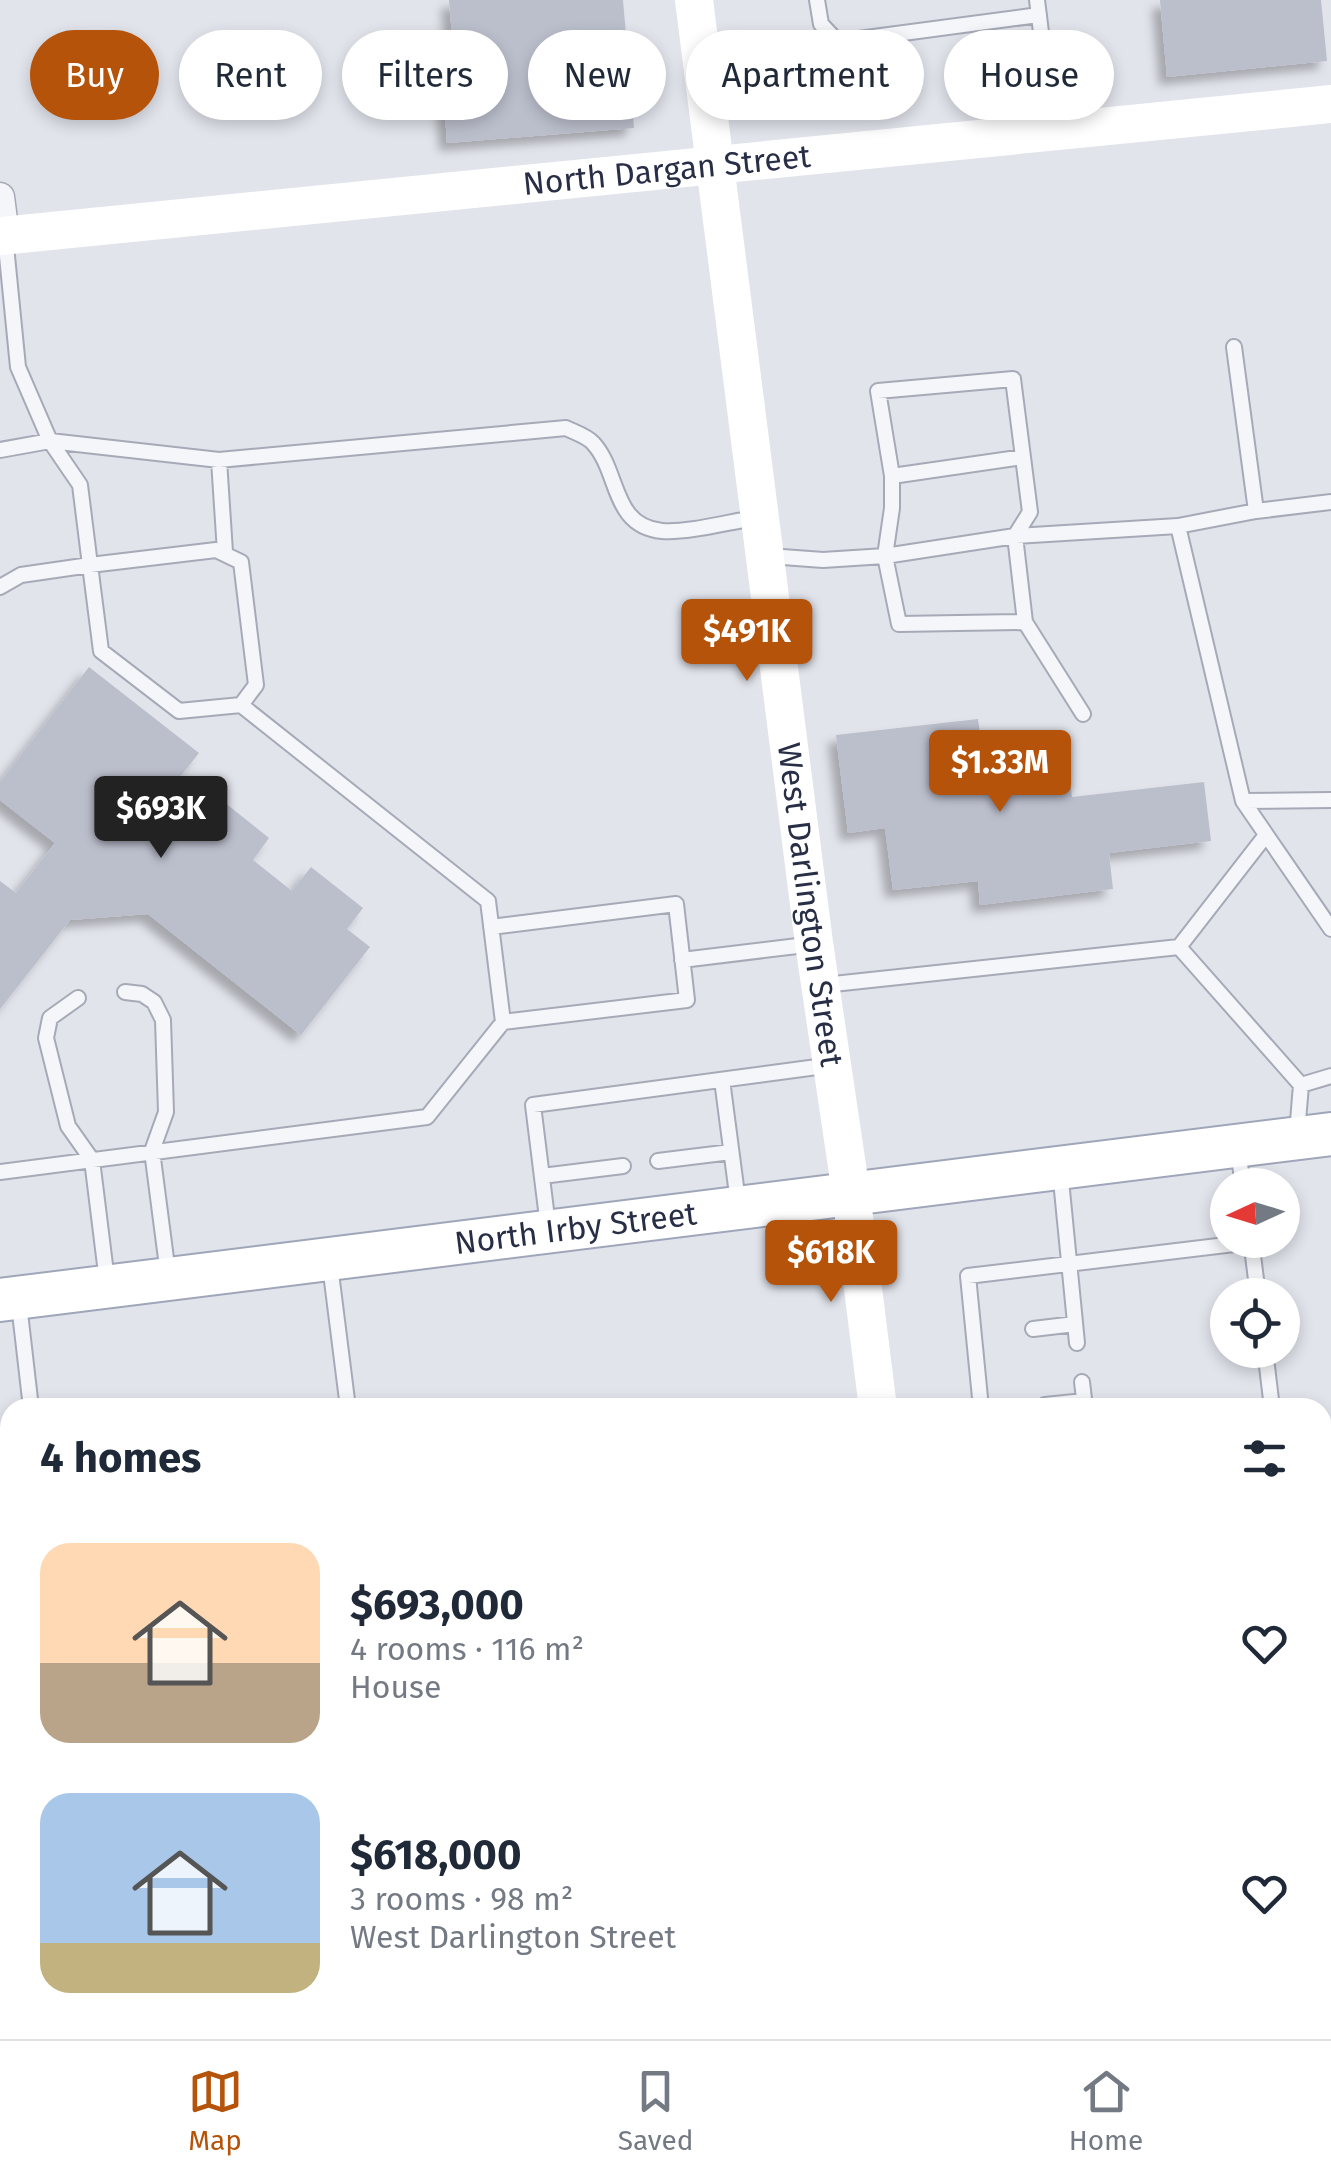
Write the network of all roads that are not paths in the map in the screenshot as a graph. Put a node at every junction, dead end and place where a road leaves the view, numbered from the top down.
1 (694, 0) edge
2 (817, 0) edge
3 (1038, 8) edge
4 (1331, 104) edge
5 (1053, 131) junction
6 (716, 165) junction
7 (0, 197) edge
8 (2, 235) edge
9 (1234, 347) dead end
10 (50, 442) junction
11 (0, 450) edge
12 (1023, 457) junction
13 (219, 460) junction
14 (892, 476) junction
15 (1331, 502) edge
16 (1256, 511) junction
17 (760, 518) junction
18 (1178, 526) junction
19 (1015, 536) junction
20 (224, 552) junction
21 (765, 556) junction
22 (884, 556) junction
23 (90, 565) junction
24 (0, 587) edge
25 (1024, 622) junction
26 (241, 705) junction
27 (1083, 714) dead end
28 (1331, 800) edge
29 (1243, 801) junction
30 (1266, 835) junction
31 (491, 926) junction
32 (1331, 930) edge
33 (814, 944) junction
34 (1179, 947) junction
35 (682, 960) junction
36 (821, 986) junction
37 (126, 992) dead end
38 (78, 998) dead end
39 (503, 1022) junction
40 (832, 1065) junction
41 (1331, 1076) edge
42 (722, 1080) junction
43 (1301, 1085) junction
44 (1314, 1136) edge
45 (152, 1152) junction
46 (731, 1152) junction
47 (92, 1160) junction
48 (658, 1162) dead end
49 (1240, 1165) edge
50 (623, 1166) dead end
51 (1060, 1167) junction
52 (0, 1172) edge
53 (542, 1176) junction
54 (851, 1194) junction
55 (738, 1208) junction
56 (549, 1232) junction
57 (1210, 1246) edge
58 (329, 1259) junction
59 (1068, 1264) junction
60 (168, 1280) junction
61 (108, 1287) junction
62 (9, 1299) edge
63 (1076, 1324) junction
64 (1032, 1328) dead end
65 (990, 1334) dead end
66 (973, 1335) junction
67 (1077, 1343) dead end
68 (1267, 1368) edge
69 (995, 1371) dead end
70 (977, 1373) junction
71 (1082, 1382) dead end
72 (29, 1398) edge
73 (347, 1398) edge
74 (877, 1398) edge
75 (979, 1398) edge
76 (1083, 1398) edge
77 (1271, 1398) edge

1 - 6 main road, West Darlington Street
2 - 3 lane
3 - 5 lane
4 - 5 main road, North Dargan Street
5 - 6 main road, North Dargan Street
6 - 8 main road, North Dargan Street
6 - 17 main road, West Darlington Street
7 - 8 street
8 - 10 lane
9 - 16 lane
10 - 11 lane
10 - 13 lane
10 - 23 lane
12 - 14 lane
12 - 14 lane
12 - 19 lane
13 - 17 lane
13 - 20 lane
14 - 22 lane
15 - 16 lane
16 - 18 lane
17 - 21 main road, West Darlington Street
18 - 19 lane
18 - 29 lane
19 - 22 lane
19 - 25 lane
20 - 23 lane
20 - 26 lane
21 - 22 lane
21 - 33 main road, West Darlington Street
22 - 25 lane
23 - 24 lane
23 - 26 lane
25 - 27 lane
26 - 31 lane
28 - 29 lane
29 - 30 lane
30 - 32 lane
30 - 34 lane
31 - 35 lane
31 - 39 lane
33 - 35 lane
33 - 36 main road, West Darlington Street
34 - 36 lane
34 - 43 lane
35 - 39 lane
36 - 40 main road, West Darlington Street
37 - 45 lane
38 - 47 lane
39 - 45 lane
40 - 42 lane
40 - 54 main road, West Darlington Street
41 - 43 lane
42 - 46 lane
42 - 53 lane
43 - 44 lane
44 - 49 main road, North Irby Street
45 - 47 lane
45 - 60 lane
46 - 48 lane
46 - 55 lane
47 - 52 lane
47 - 61 lane
49 - 51 main road, North Irby Street
50 - 53 lane
51 - 54 main road, North Irby Street
51 - 59 lane
53 - 56 lane
54 - 55 main road, North Irby Street
54 - 74 main road, West Darlington Street
55 - 56 main road, North Irby Street
56 - 58 main road, North Irby Street
57 - 59 lane
58 - 60 main road, North Irby Street
58 - 73 lane
59 - 63 lane
59 - 66 lane
60 - 61 main road, North Irby Street
61 - 62 main road, North Irby Street
62 - 72 lane
63 - 64 lane
63 - 67 lane
65 - 66 lane
66 - 70 lane
68 - 77 lane
69 - 70 lane
70 - 75 lane
71 - 76 lane

